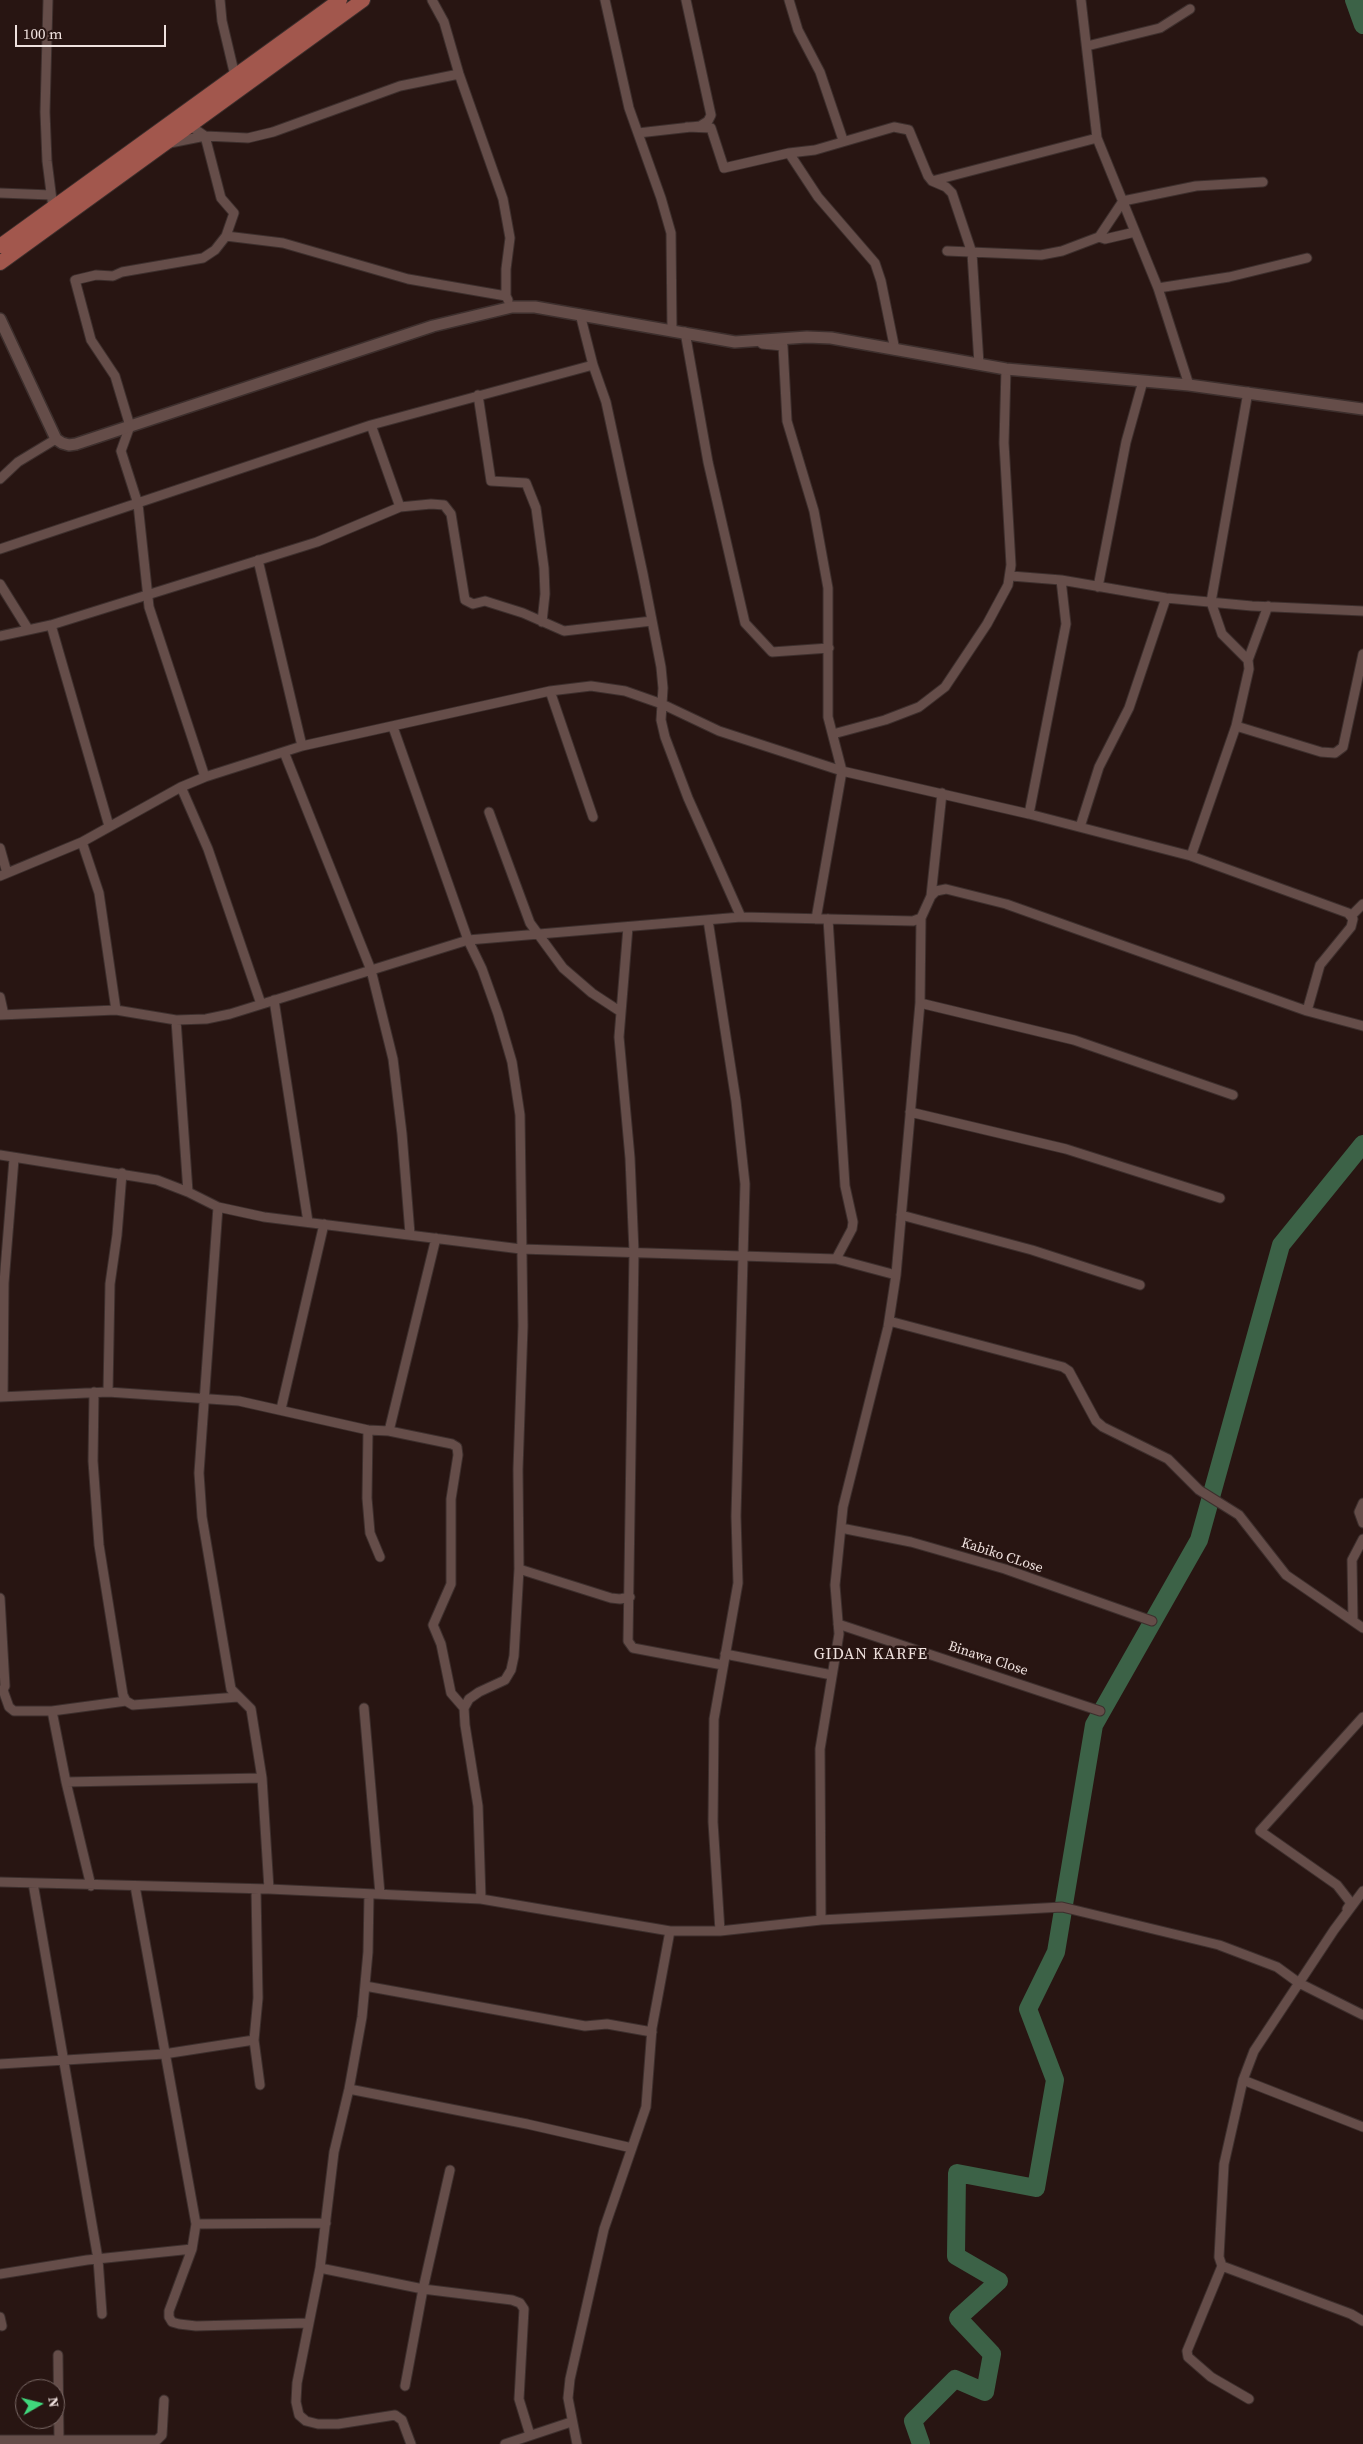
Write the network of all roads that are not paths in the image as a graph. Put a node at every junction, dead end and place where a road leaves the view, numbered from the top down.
1 (48, 0) edge
2 (220, 0) edge
3 (340, 0) edge
4 (363, 0) edge
5 (432, 0) edge
6 (605, 0) edge
7 (686, 0) edge
8 (789, 0) edge
9 (1081, 0) edge
10 (1190, 9) dead end
11 (1087, 46) junction
12 (459, 74) junction
13 (235, 76) junction
14 (189, 125) junction
15 (686, 127) junction
16 (638, 133) junction
17 (205, 136) junction
18 (1097, 138) junction
19 (844, 140) junction
20 (162, 145) junction
21 (789, 153) junction
22 (932, 181) junction
23 (1264, 182) dead end
24 (0, 193) edge
25 (1122, 201) junction
26 (52, 202) junction
27 (1135, 232) junction
28 (226, 236) junction
29 (1099, 237) junction
30 (0, 246) edge
31 (947, 250) dead end
32 (972, 253) junction
33 (1307, 258) dead end
34 (0, 263) edge
35 (1158, 288) junction
36 (506, 296) junction
37 (512, 307) junction
38 (580, 314) junction
39 (0, 319) edge
40 (672, 330) junction
41 (685, 332) junction
42 (735, 342) junction
43 (895, 350) junction
44 (979, 364) junction
45 (593, 365) junction
46 (1006, 369) junction
47 (1144, 381) junction
48 (1189, 385) junction
49 (1248, 392) junction
50 (478, 395) junction
51 (1363, 409) edge
52 (372, 424) junction
53 (130, 426) junction
54 (56, 439) junction
55 (0, 479) edge
56 (138, 504) junction
57 (400, 507) junction
58 (0, 549) edge
59 (258, 560) junction
60 (1011, 576) junction
61 (1061, 580) junction
62 (0, 584) edge
63 (1098, 587) junction
64 (148, 595) junction
65 (1166, 598) junction
66 (1211, 602) junction
67 (1268, 606) junction
68 (1363, 611) edge
69 (652, 621) junction
70 (542, 622) junction
71 (51, 625) junction
72 (28, 629) junction
73 (0, 636) edge
74 (829, 648) junction
75 (1363, 654) edge
76 (1248, 660) junction
77 (550, 691) junction
78 (662, 704) junction
79 (1236, 726) junction
80 (393, 727) junction
81 (833, 734) junction
82 (302, 746) junction
83 (284, 752) junction
84 (842, 771) junction
85 (205, 777) junction
86 (181, 787) junction
87 (942, 794) junction
88 (489, 812) dead end
89 (1029, 814) junction
90 (593, 817) dead end
91 (109, 826) junction
92 (1080, 827) junction
93 (82, 842) junction
94 (0, 848) edge
95 (1191, 856) junction
96 (3, 875) edge
97 (931, 896) junction
98 (1363, 904) edge
99 (1351, 916) junction
100 (740, 917) junction
101 (920, 918) junction
102 (816, 919) junction
103 (828, 919) junction
104 (708, 920) junction
105 (628, 927) junction
106 (537, 933) junction
107 (468, 940) junction
108 (371, 970) junction
109 (0, 997) edge
110 (274, 1000) junction
111 (920, 1003) junction
112 (261, 1004) junction
113 (116, 1010) junction
114 (1307, 1011) junction
115 (621, 1012) junction
116 (2, 1015) edge
117 (176, 1020) junction
118 (1363, 1026) edge
119 (1233, 1095) dead end
120 (910, 1112) junction
121 (0, 1155) edge
122 (14, 1159) junction
123 (122, 1173) junction
124 (188, 1192) junction
125 (1220, 1198) dead end
126 (218, 1207) junction
127 (901, 1215) junction
128 (308, 1222) junction
129 (324, 1224) junction
130 (410, 1234) junction
131 (436, 1238) junction
132 (521, 1249) junction
133 (634, 1252) junction
134 (744, 1255) junction
135 (836, 1259) junction
136 (896, 1275) junction
137 (1140, 1285) dead end
138 (889, 1321) junction
139 (94, 1392) junction
140 (108, 1392) junction
141 (1, 1397) edge
142 (204, 1398) junction
143 (281, 1409) junction
144 (368, 1430) junction
145 (389, 1431) junction
146 (1363, 1503) edge
147 (1363, 1523) edge
148 (841, 1528) junction
149 (1363, 1539) edge
150 (380, 1557) dead end
151 (520, 1569) junction
152 (630, 1597) junction
153 (0, 1598) edge
154 (1353, 1621) junction
155 (1152, 1622) dead end
156 (838, 1624) junction
157 (1363, 1628) edge
158 (725, 1654) junction
159 (723, 1665) junction
160 (832, 1675) junction
161 (2, 1690) edge
162 (238, 1698) junction
163 (126, 1701) junction
164 (364, 1708) dead end
165 (464, 1708) junction
166 (52, 1711) junction
167 (1100, 1711) dead end
168 (1363, 1717) edge
169 (262, 1778) junction
170 (66, 1782) junction
171 (0, 1882) edge
172 (33, 1883) junction
173 (91, 1886) junction
174 (135, 1886) junction
175 (256, 1889) junction
176 (269, 1889) junction
177 (1363, 1891) edge
178 (369, 1894) junction
179 (380, 1894) junction
180 (481, 1899) junction
181 (822, 1920) junction
182 (1334, 1930) junction
183 (670, 1931) junction
184 (720, 1931) junction
185 (1299, 1983) junction
186 (366, 1986) junction
187 (1363, 2015) edge
188 (652, 2032) junction
189 (254, 2040) junction
190 (164, 2054) junction
191 (63, 2061) junction
192 (0, 2064) edge
193 (1243, 2080) junction
194 (260, 2085) dead end
195 (349, 2089) junction
196 (1363, 2127) edge
197 (632, 2148) junction
198 (450, 2170) dead end
199 (326, 2223) junction
200 (196, 2224) junction
201 (192, 2249) junction
202 (98, 2259) junction
203 (1222, 2266) junction
204 (320, 2268) junction
205 (0, 2274) edge
206 (423, 2289) junction
207 (102, 2314) dead end
208 (0, 2317) edge
209 (1363, 2321) edge
210 (308, 2324) junction
211 (2, 2326) dead end
212 (58, 2355) dead end
213 (405, 2386) dead end
214 (1250, 2399) dead end
215 (164, 2400) dead end
216 (571, 2422) junction
217 (530, 2435) junction
218 (0, 2440) edge
219 (59, 2440) junction
220 (411, 2444) edge
221 (505, 2444) edge
222 (577, 2444) edge

1 - 26 street
2 - 13 street
3 - 13 main road
4 - 14 main road
5 - 12 street
6 - 16 street
7 - 15 street
8 - 19 street
9 - 11 street
10 - 11 street
11 - 18 street
12 - 17 street
12 - 36 street
13 - 26 main road
14 - 17 street
14 - 20 main road
15 - 16 street
15 - 21 street
16 - 40 street
17 - 20 street
17 - 28 street
18 - 22 street
18 - 25 street
19 - 21 street
19 - 22 street
20 - 34 main road
21 - 43 street
22 - 32 street
23 - 25 street
24 - 26 street
25 - 27 street
25 - 29 street
26 - 30 main road
27 - 29 street
27 - 35 street
28 - 36 street
28 - 53 street
29 - 32 street
31 - 32 street
32 - 44 street
33 - 35 street
35 - 48 street
36 - 37 street
37 - 38 street
37 - 53 street
38 - 40 street
38 - 45 street
39 - 54 street
40 - 41 street
41 - 42 street
41 - 74 street
42 - 43 street
42 - 74 street
43 - 44 street
44 - 46 street
45 - 50 street
45 - 69 street
46 - 47 street
46 - 60 street
47 - 48 street
47 - 63 street
48 - 49 street
49 - 51 street
49 - 66 street
50 - 52 street
50 - 70 street
52 - 56 street
52 - 57 street
53 - 54 street
53 - 56 street
54 - 55 street
56 - 58 street
56 - 64 street
57 - 59 street
57 - 70 street
59 - 64 street
59 - 82 street
60 - 61 street
60 - 81 street
61 - 63 street
61 - 89 street
62 - 72 street
63 - 65 street
64 - 71 street
64 - 85 street
65 - 66 street
65 - 92 street
66 - 67 street
66 - 76 street
67 - 68 street
67 - 76 street
69 - 70 street
69 - 78 street
71 - 72 street
71 - 91 street
72 - 73 street
74 - 81 street
75 - 79 street
76 - 79 street
77 - 78 street
77 - 80 street
77 - 90 street
78 - 84 street
78 - 100 street
79 - 95 street
80 - 82 street
80 - 107 street
81 - 84 street
82 - 83 street
83 - 85 street
83 - 108 street
84 - 87 street
84 - 102 street
85 - 86 street
86 - 91 street
86 - 112 street
87 - 89 street
87 - 97 street
88 - 106 street
89 - 92 street
91 - 93 street
92 - 95 street
93 - 96 street
93 - 113 street
94 - 96 street
95 - 99 street
97 - 101 street
97 - 114 street
98 - 99 street
99 - 114 street
100 - 102 street
100 - 104 street
101 - 103 street
101 - 111 street
102 - 103 street
103 - 135 street
104 - 105 street
104 - 134 street
105 - 106 street
105 - 115 street
106 - 107 street
106 - 115 street
107 - 108 street
107 - 132 street
108 - 110 street
108 - 130 street
109 - 116 street
110 - 112 street
110 - 128 street
111 - 119 street
111 - 120 street
112 - 117 street
113 - 116 street
113 - 117 street
114 - 118 street
115 - 133 street
117 - 124 street
120 - 125 street
120 - 127 street
121 - 122 street
122 - 123 street
122 - 141 street
123 - 124 street
123 - 140 street
124 - 126 street
126 - 128 street
126 - 142 street
127 - 136 street
127 - 137 street
128 - 129 street
129 - 130 street
129 - 143 street
130 - 131 street
131 - 132 street
131 - 145 street
132 - 133 street
132 - 151 street
133 - 134 street
133 - 152 street
134 - 135 street
134 - 158 street
135 - 136 street
136 - 138 street
138 - 148 street
138 - 154 street
139 - 140 street
139 - 141 street
139 - 163 street
140 - 142 street
142 - 143 street
142 - 162 street
143 - 144 street
144 - 145 street
144 - 150 street
145 - 165 street
146 - 147 street
148 - 155 street, Kabiko CLose
148 - 156 street
149 - 154 street
151 - 152 street
151 - 165 street
152 - 159 street
153 - 161 street
154 - 157 street
156 - 160 street
156 - 167 street, Binawa Close
158 - 159 street
158 - 160 street
159 - 184 street
160 - 181 street
161 - 166 street
162 - 163 street
162 - 169 street
163 - 166 street
164 - 179 street
165 - 180 street
166 - 170 street
168 - 182 street
169 - 170 street
169 - 176 street
170 - 173 street
171 - 172 street
172 - 173 street
172 - 191 street
173 - 174 street
174 - 175 street
174 - 190 street
175 - 176 street
175 - 189 street
176 - 178 street
177 - 182 street
178 - 179 street
178 - 186 street
179 - 180 street
180 - 183 street
181 - 184 street
181 - 185 street
182 - 185 street
183 - 184 street
183 - 188 street
185 - 187 street
185 - 193 street
186 - 188 street
186 - 195 street
188 - 197 street
189 - 190 street
189 - 194 street
190 - 191 street
190 - 200 street
191 - 192 street
191 - 202 street
193 - 196 street
193 - 203 street
195 - 197 street
195 - 199 street
197 - 216 street
198 - 206 street
199 - 200 street
199 - 204 street
200 - 201 street
201 - 202 street
201 - 210 street
202 - 205 street
202 - 207 street
203 - 209 street
203 - 214 street
204 - 206 street
204 - 210 street
206 - 213 street
206 - 217 street
208 - 211 street
210 - 220 street
212 - 219 street
215 - 219 street
216 - 217 street
216 - 222 street
217 - 221 street
218 - 219 street

